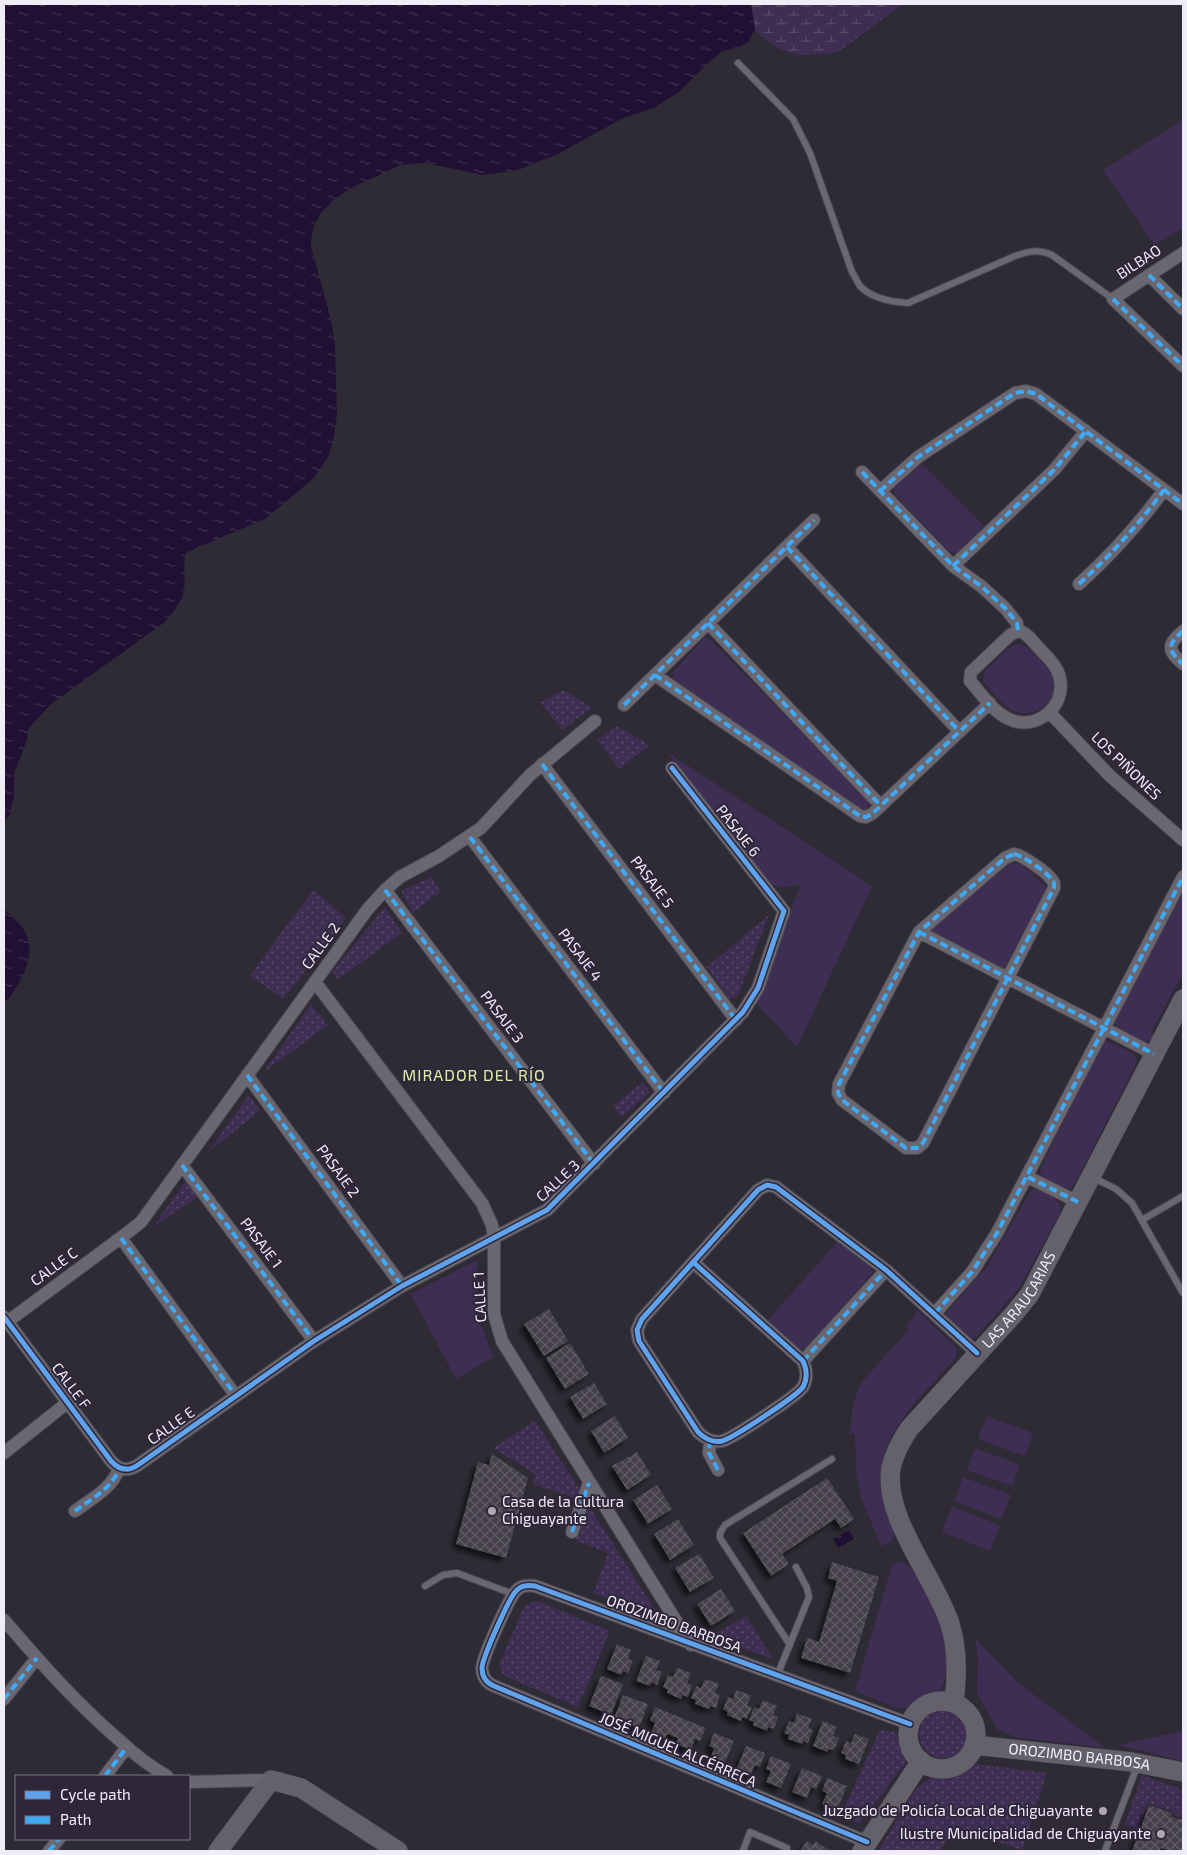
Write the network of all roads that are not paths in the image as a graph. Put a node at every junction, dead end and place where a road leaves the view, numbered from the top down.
1 (738, 63) dead end
2 (1183, 253) edge
3 (1149, 275) junction
4 (1113, 298) junction
5 (1183, 309) edge
6 (1183, 366) edge
7 (1086, 431) junction
8 (862, 472) dead end
9 (1164, 490) junction
10 (880, 491) junction
11 (1183, 504) edge
12 (814, 520) dead end
13 (787, 547) junction
14 (953, 566) junction
15 (1080, 584) dead end
16 (708, 623) junction
17 (1183, 630) edge
18 (1018, 631) junction
19 (1183, 664) edge
20 (655, 675) junction
21 (990, 703) junction
22 (624, 705) dead end
23 (1050, 713) junction
24 (595, 721) dead end
25 (959, 732) junction
26 (542, 764) junction
27 (672, 768) dead end
28 (881, 806) junction
29 (470, 836) junction
30 (1183, 840) edge
31 (1183, 877) edge
32 (384, 890) junction
33 (784, 911) joint
34 (919, 932) junction
35 (1008, 979) junction
36 (315, 982) junction
37 (1183, 999) edge
38 (736, 1020) junction
39 (1103, 1028) junction
40 (1154, 1054) junction
41 (247, 1075) junction
42 (664, 1093) junction
43 (594, 1164) junction
44 (182, 1165) junction
45 (1091, 1176) junction
46 (1028, 1177) junction
47 (1183, 1196) edge
48 (1078, 1202) junction
49 (1142, 1220) junction
50 (121, 1238) junction
51 (494, 1238) junction
52 (693, 1262) junction
53 (886, 1270) junction
54 (402, 1286) junction
55 (1183, 1293) edge
56 (935, 1313) junction
57 (5, 1320) edge
58 (314, 1341) junction
59 (977, 1353) junction
60 (803, 1361) junction
61 (236, 1396) junction
62 (67, 1403) junction
63 (710, 1440) junction
64 (4, 1453) edge
65 (832, 1459) dead end
66 (119, 1468) junction
67 (718, 1470) dead end
68 (589, 1482) junction
69 (75, 1511) dead end
70 (572, 1532) dead end
71 (796, 1567) dead end
72 (425, 1586) dead end
73 (512, 1594) junction
74 (4, 1620) edge
75 (691, 1644) junction
76 (790, 1645) junction
77 (37, 1658) junction
78 (777, 1676) junction
79 (4, 1699) edge
80 (954, 1703) junction
81 (910, 1724) junction
82 (974, 1745) junction
83 (127, 1747) junction
84 (921, 1761) junction
85 (1138, 1763) junction
86 (1183, 1772) edge
87 (106, 1775) edge
88 (165, 1775) edge
89 (270, 1780) junction
90 (190, 1782) edge
91 (58, 1840) edge
92 (864, 1847) edge
93 (787, 1848) dead end
94 (49, 1851) edge
95 (218, 1851) edge
96 (398, 1851) edge
97 (743, 1851) edge
98 (1105, 1851) edge

1 - 4 lane
2 - 3 street, BILBAO
3 - 4 street, BILBAO
3 - 5 street
4 - 6 street
7 - 9 street
7 - 10 street
7 - 14 street
8 - 10 street
9 - 11 street
9 - 15 street
10 - 14 street
12 - 13 street
13 - 16 street
13 - 25 street
14 - 18 street
16 - 20 street
16 - 28 street
17 - 19 street
18 - 21 street
18 - 23 street
20 - 22 street
20 - 28 street
21 - 23 street
21 - 25 street
23 - 30 street, LOS PIÑONES
24 - 26 street, CALLE 2
25 - 28 street
26 - 29 street, CALLE 2
26 - 38 street, PASAJE 5
27 - 33 street, PASAJE 6
29 - 32 street, CALLE 2
29 - 42 street, PASAJE 4
31 - 39 street
32 - 36 street, CALLE 2
32 - 43 street, PASAJE 3
33 - 38 street, CALLE 3
34 - 35 street
34 - 35 street
34 - 35 street
35 - 39 street
36 - 41 street, CALLE 2
36 - 51 street, CALLE 1
37 - 40 street, LAS ARAUCARIAS
38 - 42 street, CALLE 3
39 - 40 street
39 - 46 street
40 - 45 street, LAS ARAUCARIAS
41 - 44 street, CALLE 2
41 - 54 street, PASAJE 2
42 - 43 street, CALLE 3
43 - 51 street, CALLE 3
44 - 50 street, CALLE 2
44 - 58 street, PASAJE 1
45 - 48 street, LAS ARAUCARIAS
45 - 49 lane
46 - 48 street
46 - 56 street
47 - 49 lane
48 - 59 street, LAS ARAUCARIAS
49 - 55 lane
50 - 57 street, CALLE C
50 - 61 street
51 - 54 street, CALLE 3
51 - 68 street, CALLE 1
52 - 53 street
52 - 60 street
52 - 63 street
53 - 56 street
53 - 60 street
54 - 58 street, CALLE 3
56 - 59 street
57 - 62 street, CALLE F
58 - 61 street, CALLE 3
59 - 80 street, LAS ARAUCARIAS
60 - 63 street
61 - 66 street, CALLE E
62 - 64 street
62 - 66 street, CALLE F
63 - 67 street
65 - 76 lane
66 - 69 street
68 - 70 street
68 - 75 street, CALLE 1
71 - 76 lane
72 - 73 lane
73 - 75 street, OROZIMBO BARBOSA
73 - 92 street, JOSÉ MIGUEL ALCÉRRECA
74 - 77 street
75 - 78 street, OROZIMBO BARBOSA
76 - 78 lane
77 - 79 street
77 - 83 street
78 - 81 street, OROZIMBO BARBOSA
80 - 81 street
80 - 82 street
81 - 84 street
82 - 84 street
82 - 85 street, OROZIMBO BARBOSA
83 - 87 street
83 - 88 street
84 - 92 street
85 - 86 street, OROZIMBO BARBOSA
85 - 98 lane
89 - 90 street
89 - 95 street
89 - 96 street
91 - 94 street
93 - 97 lane

